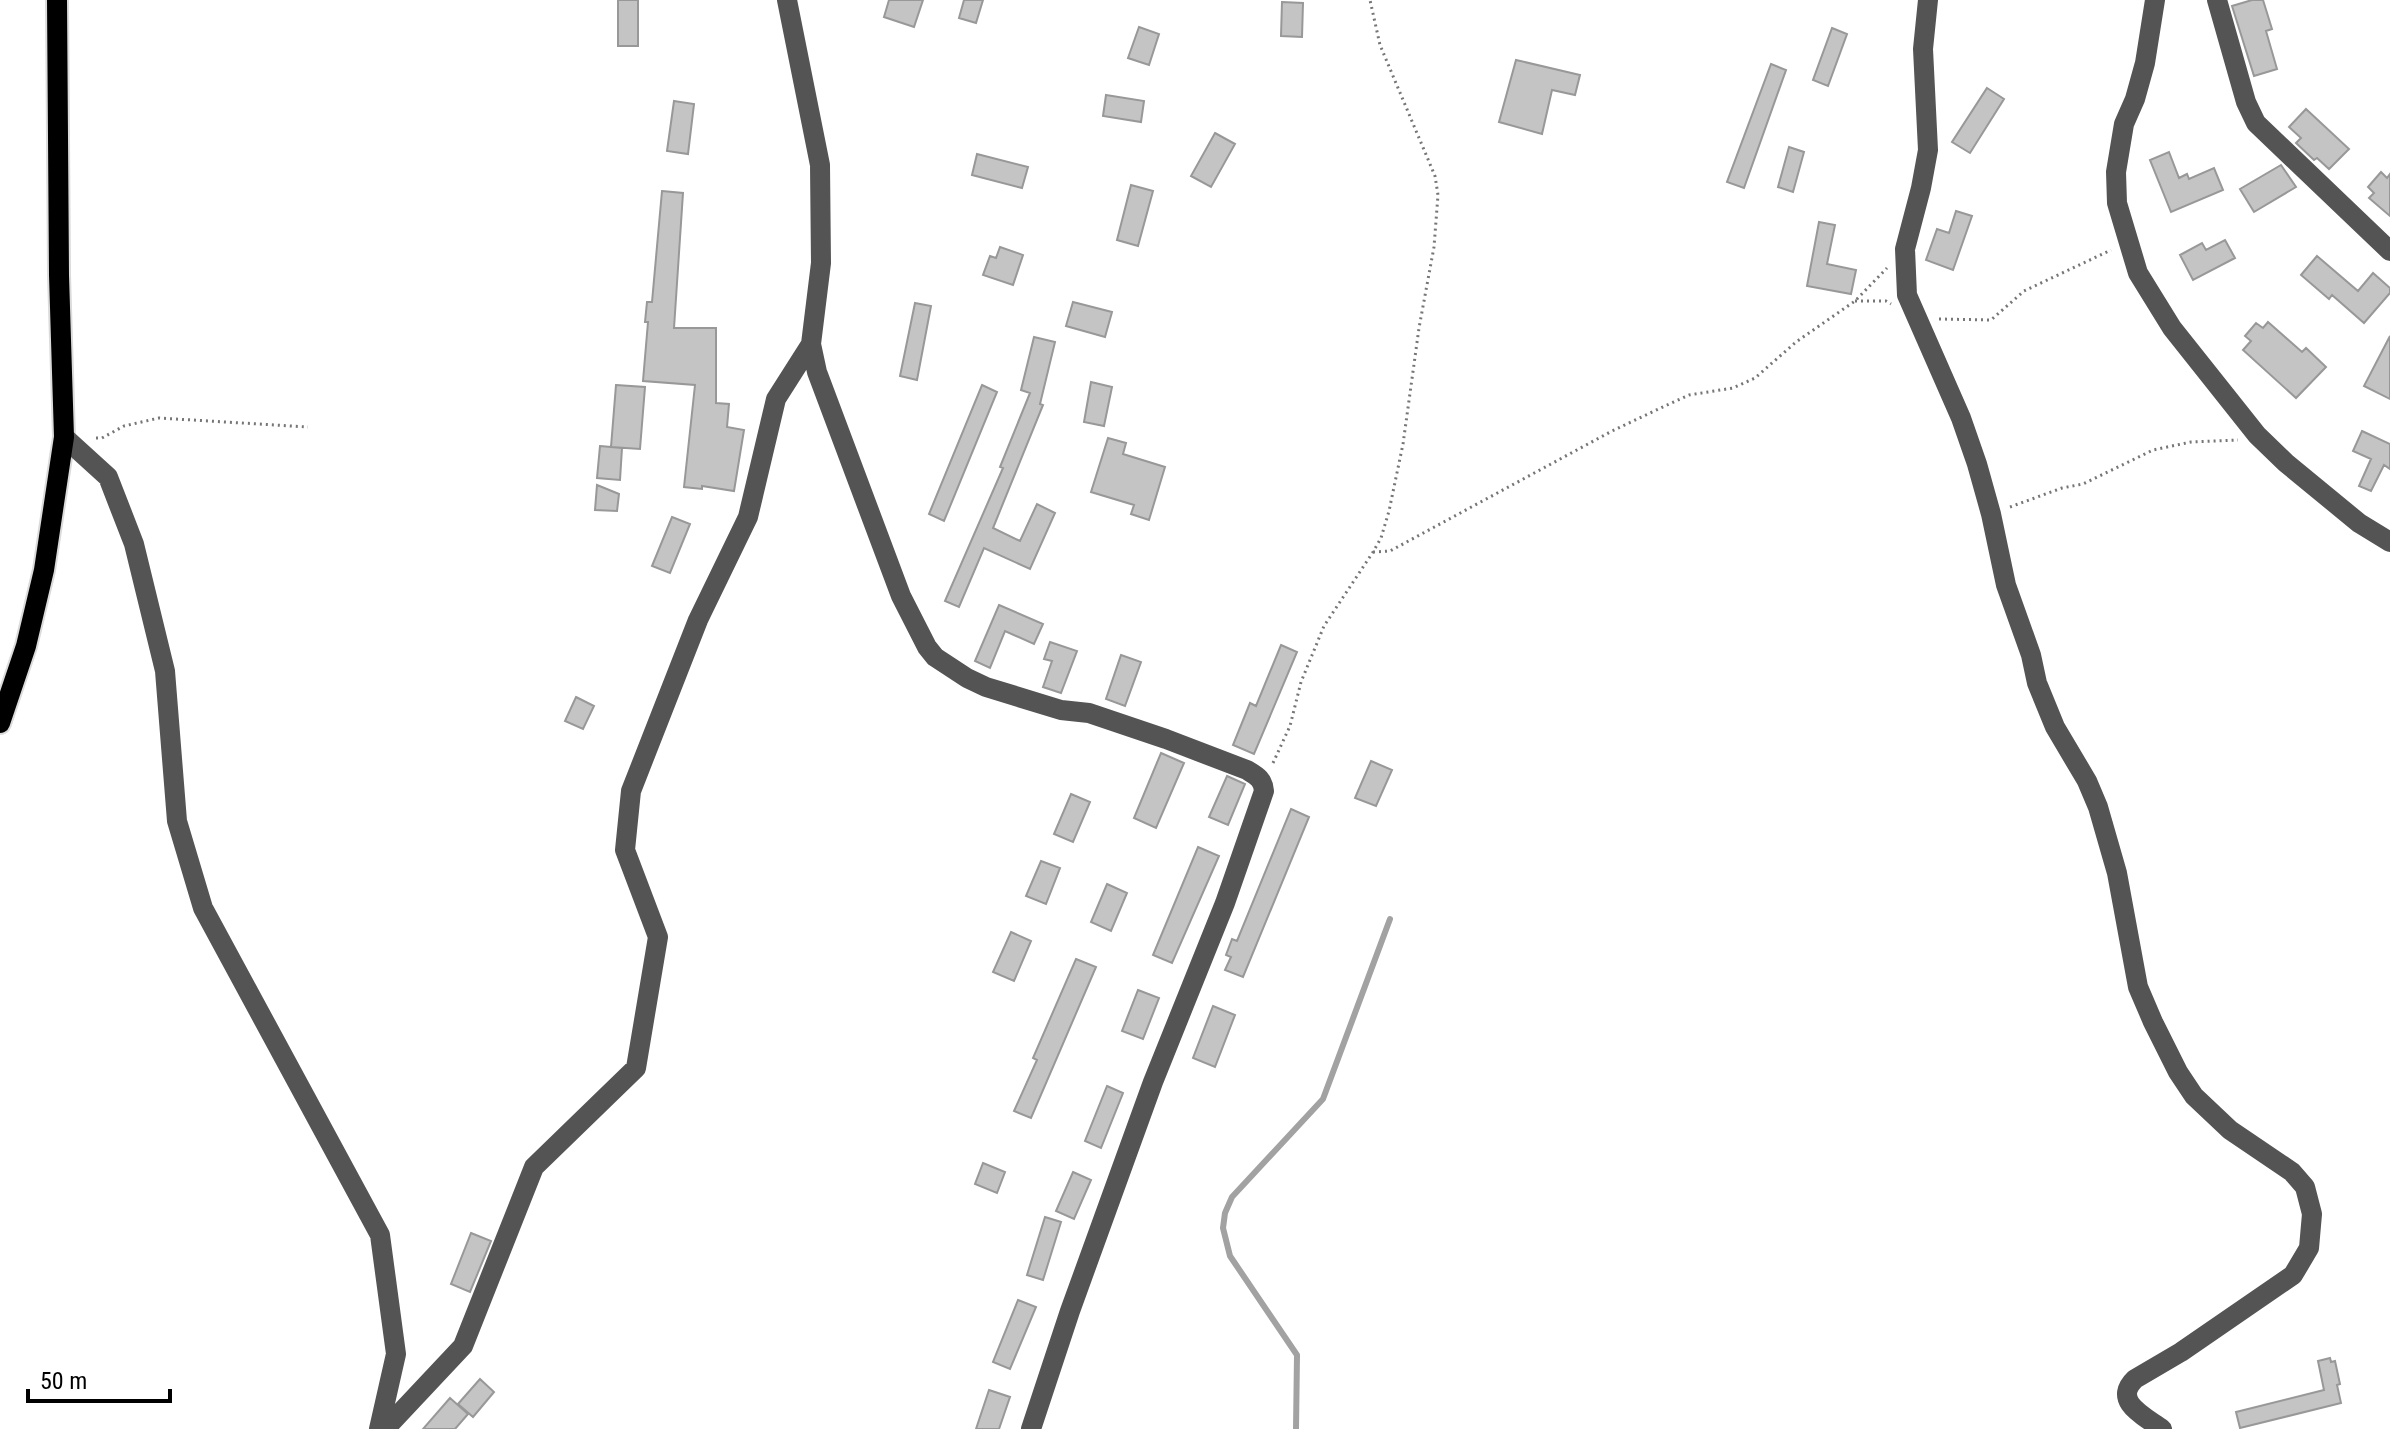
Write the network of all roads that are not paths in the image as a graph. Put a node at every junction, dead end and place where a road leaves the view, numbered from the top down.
1 (57, 0) edge
2 (787, 0) edge
3 (1928, 0) edge
4 (2155, 0) edge
5 (2217, 0) edge
6 (2390, 251) edge
7 (811, 344) junction
8 (64, 437) junction
9 (2389, 540) edge
10 (0, 723) edge
11 (382, 1429) edge
12 (1031, 1429) edge
13 (2162, 1429) edge

1 - 8 main road
2 - 7 street
3 - 13 street
4 - 9 street
5 - 6 street
7 - 11 street
7 - 12 street
8 - 10 main road
8 - 11 street

